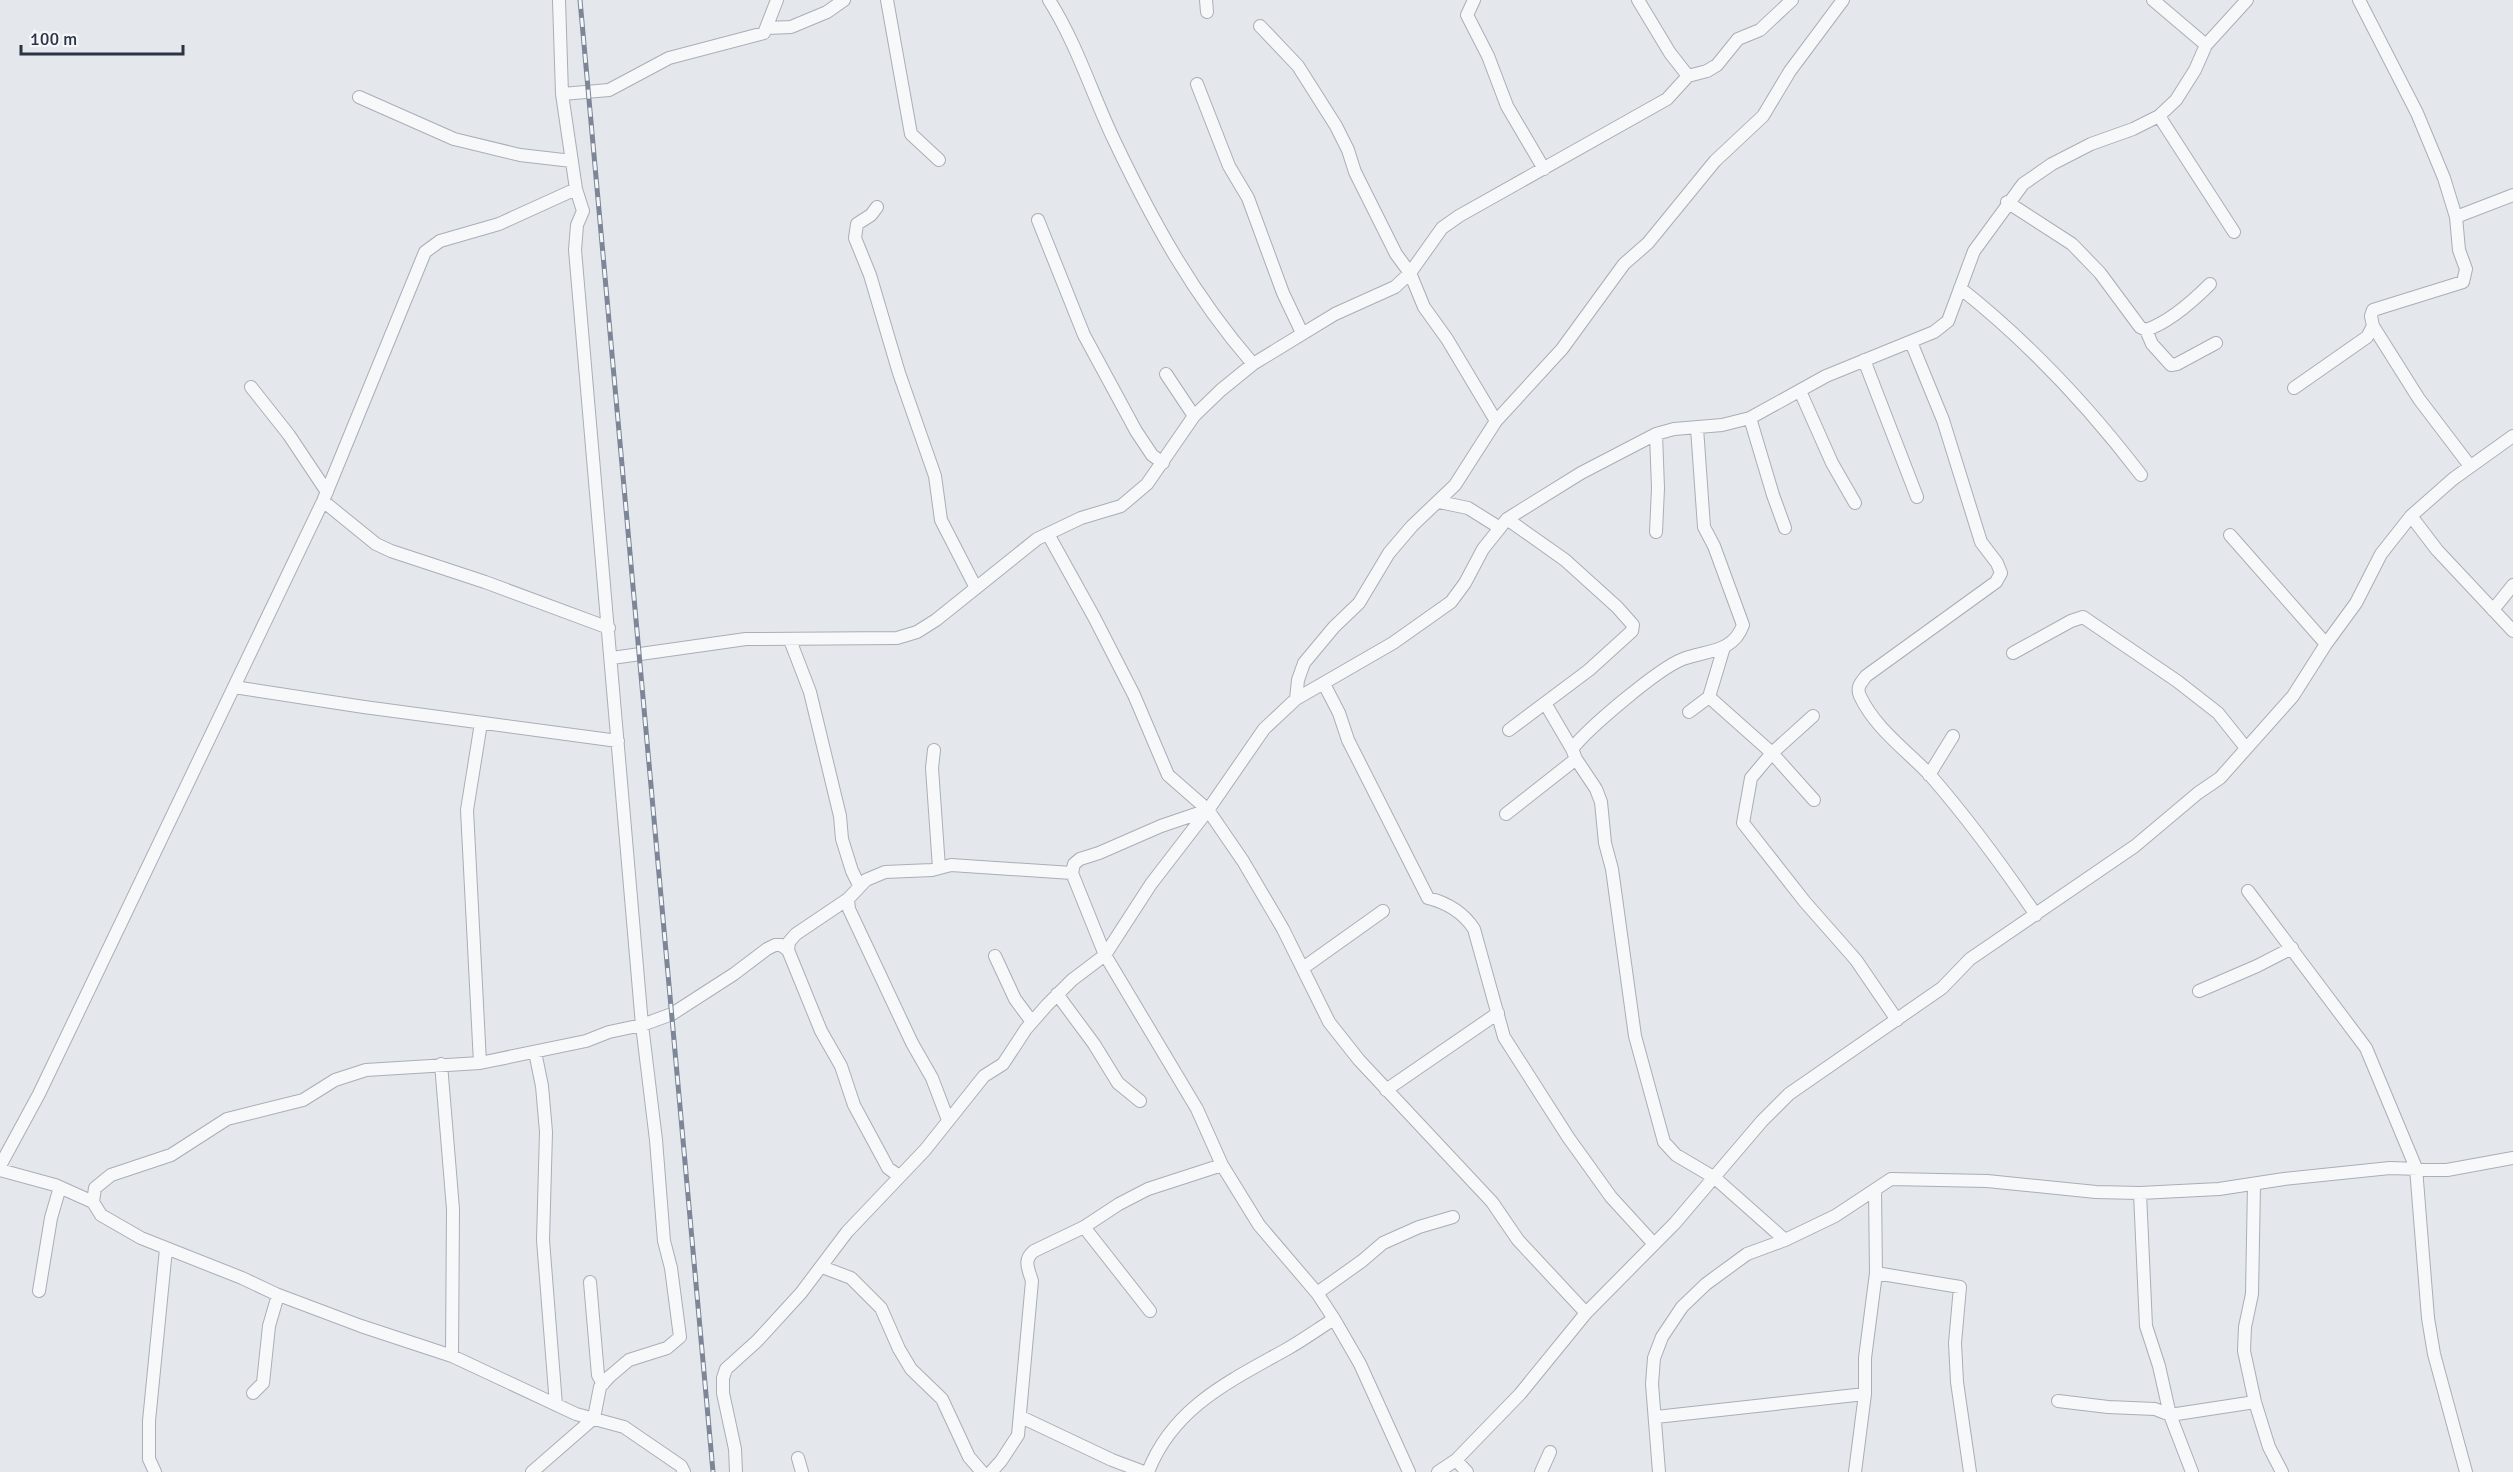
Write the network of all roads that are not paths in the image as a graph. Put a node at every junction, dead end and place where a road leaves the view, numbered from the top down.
1 (559, 0) edge
2 (777, 0) edge
3 (844, 0) edge
4 (887, 0) edge
5 (1049, 0) edge
6 (1474, 0) edge
7 (1638, 0) edge
8 (1792, 0) edge
9 (1843, 0) edge
10 (2154, 0) edge
11 (2247, 0) edge
12 (2359, 0) edge
13 (1260, 26) dead end
14 (766, 28) junction
15 (2206, 45) junction
16 (1688, 76) junction
17 (1197, 84) dead end
18 (562, 94) junction
19 (359, 97) dead end
20 (2159, 116) junction
21 (939, 160) dead end
22 (572, 161) junction
23 (1544, 169) junction
24 (576, 189) junction
25 (2513, 195) edge
26 (2007, 202) junction
27 (877, 207) dead end
28 (2456, 217) junction
29 (1038, 220) dead end
30 (2234, 232) dead end
31 (1410, 273) junction
32 (2210, 284) dead end
33 (1960, 288) junction
34 (2373, 326) junction
35 (2146, 330) junction
36 (1302, 333) junction
37 (1911, 342) junction
38 (2216, 343) dead end
39 (1864, 360) junction
40 (1253, 364) junction
41 (1166, 374) dead end
42 (251, 387) dead end
43 (2294, 388) dead end
44 (1800, 391) junction
45 (1194, 416) junction
46 (1750, 418) junction
47 (1496, 421) junction
48 (1697, 428) junction
49 (1656, 434) junction
50 (2513, 436) edge
51 (1163, 463) junction
52 (2470, 466) junction
53 (2141, 475) dead end
54 (325, 496) junction
55 (1917, 496) dead end
56 (1439, 502) junction
57 (1855, 503) dead end
58 (2411, 516) junction
59 (1503, 524) junction
60 (1785, 528) dead end
61 (1656, 532) dead end
62 (1048, 534) junction
63 (2230, 535) dead end
64 (2513, 585) edge
65 (976, 588) junction
66 (2493, 610) junction
67 (609, 628) junction
68 (2513, 631) edge
69 (790, 640) junction
70 (2326, 644) junction
71 (1724, 647) junction
72 (2013, 653) dead end
73 (612, 658) junction
74 (1324, 684) junction
75 (234, 687) junction
76 (1709, 697) junction
77 (1296, 699) junction
78 (1545, 703) junction
79 (1689, 712) dead end
80 (1813, 716) dead end
81 (481, 723) junction
82 (1509, 730) dead end
83 (1953, 736) dead end
84 (618, 741) junction
85 (2246, 748) junction
86 (934, 750) dead end
87 (1772, 753) junction
88 (1574, 754) junction
89 (1929, 775) junction
90 (1814, 800) dead end
91 (1208, 810) junction
92 (1506, 814) dead end
93 (939, 868) junction
94 (1072, 873) junction
95 (860, 885) junction
96 (2248, 891) dead end
97 (848, 899) junction
98 (1383, 911) dead end
99 (2036, 915) junction
100 (2292, 948) junction
101 (788, 950) junction
102 (1106, 955) junction
103 (995, 956) dead end
104 (1303, 968) junction
105 (2199, 991) dead end
106 (1057, 994) junction
107 (1498, 1013) junction
108 (1898, 1020) junction
109 (1032, 1022) junction
110 (642, 1025) junction
111 (535, 1052) junction
112 (480, 1063) junction
113 (441, 1064) junction
114 (1386, 1090) junction
115 (1140, 1101) dead end
116 (948, 1120) junction
117 (2512, 1162) edge
118 (1222, 1165) junction
119 (0, 1166) edge
120 (2416, 1168) junction
121 (0, 1170) edge
122 (898, 1176) junction
123 (1715, 1178) junction
124 (2254, 1185) junction
125 (60, 1187) junction
126 (1875, 1190) junction
127 (2140, 1193) junction
128 (93, 1202) junction
129 (1453, 1217) dead end
130 (1084, 1227) junction
131 (1785, 1240) junction
132 (1654, 1244) junction
133 (166, 1249) junction
134 (822, 1267) junction
135 (1876, 1273) junction
136 (590, 1282) dead end
137 (39, 1291) dead end
138 (1317, 1293) junction
139 (278, 1295) junction
140 (1150, 1311) dead end
141 (1586, 1313) junction
142 (1335, 1319) junction
143 (452, 1356) junction
144 (603, 1384) junction
145 (253, 1393) dead end
146 (1864, 1394) junction
147 (2058, 1401) dead end
148 (2255, 1402) junction
149 (556, 1405) junction
150 (2170, 1415) junction
151 (1021, 1417) junction
152 (1656, 1417) junction
153 (594, 1418) junction
154 (1551, 1452) dead end
155 (798, 1458) dead end
156 (1456, 1460) junction
157 (155, 1472) edge
158 (532, 1472) edge
159 (684, 1472) edge
160 (736, 1472) edge
161 (802, 1472) edge
162 (982, 1472) edge
163 (991, 1472) edge
164 (1146, 1472) edge
165 (1409, 1472) edge
166 (1438, 1472) edge
167 (1467, 1472) edge
168 (1541, 1472) edge
169 (1659, 1472) edge
170 (1856, 1472) edge
171 (1970, 1472) edge
172 (2192, 1472) edge
173 (2282, 1472) edge
174 (2466, 1472) edge

1 - 18 street
2 - 14 street
3 - 14 street
4 - 21 street
5 - 40 street
6 - 23 street
7 - 16 street
8 - 16 street
9 - 47 street
10 - 15 street
11 - 15 street
12 - 28 street
13 - 31 street
14 - 18 street
15 - 20 street
16 - 23 street
17 - 36 street
18 - 22 street
19 - 22 street
20 - 26 street
20 - 30 street
22 - 24 street
23 - 31 street
24 - 54 street
24 - 67 street
25 - 28 street
26 - 33 street
26 - 35 street
27 - 65 street
28 - 34 street
29 - 51 street
31 - 36 street
31 - 47 street
32 - 35 street
33 - 37 street
33 - 53 street
34 - 43 street
34 - 52 street
35 - 38 street
36 - 40 street
37 - 39 street
37 - 89 street
39 - 44 street
39 - 55 street
40 - 45 street
41 - 45 street
42 - 54 street
44 - 46 street
44 - 57 street
45 - 51 street
46 - 48 street
46 - 60 street
47 - 56 street
48 - 49 street
48 - 71 street
49 - 59 street
49 - 61 street
50 - 52 street
51 - 62 street
52 - 58 street
54 - 67 street
54 - 75 street
56 - 59 street
56 - 77 street
58 - 66 street
58 - 70 street
59 - 74 street
59 - 78 street
62 - 65 street
62 - 91 street
63 - 70 street
64 - 66 street
65 - 69 street
66 - 68 street
67 - 73 street
69 - 73 street
69 - 95 street
70 - 85 street
71 - 76 street
71 - 88 street
72 - 85 street
73 - 84 street
74 - 77 street
74 - 107 street
75 - 81 street
75 - 119 street
76 - 79 street
76 - 87 street
77 - 91 street
78 - 82 street
78 - 88 street
80 - 87 street
81 - 84 street
81 - 112 street
83 - 89 street
84 - 110 street
85 - 99 street
86 - 93 street
87 - 90 street
87 - 108 street
88 - 92 street
88 - 123 street
89 - 99 street
91 - 94 street
91 - 102 street
91 - 104 street
93 - 94 street
93 - 95 street
94 - 102 street
95 - 97 street
96 - 100 street
97 - 101 street
97 - 116 street
98 - 104 street
99 - 108 street
100 - 105 street
100 - 120 street
101 - 110 street
101 - 122 street
102 - 106 street
102 - 118 street
103 - 109 street
104 - 114 street
106 - 109 street
106 - 115 street
107 - 114 street
107 - 132 street
108 - 123 street
109 - 116 street
110 - 111 street
110 - 144 street
111 - 112 street
111 - 149 street
112 - 113 street
113 - 128 street
113 - 143 street
114 - 141 street
116 - 122 street
117 - 120 street
118 - 130 street
118 - 138 street
120 - 124 street
120 - 174 street
121 - 125 street
122 - 134 street
123 - 131 street
123 - 132 street
124 - 127 street
124 - 148 street
125 - 128 street
125 - 137 street
126 - 127 street
126 - 131 street
126 - 135 street
127 - 150 street
128 - 133 street
129 - 138 street
130 - 140 street
130 - 151 street
131 - 152 street
132 - 141 street
133 - 139 street
133 - 157 street
134 - 160 street
134 - 162 street
135 - 146 street
135 - 171 street
136 - 144 street
138 - 142 street
139 - 143 street
139 - 145 street
141 - 156 street
142 - 164 street
142 - 165 street
143 - 149 street
144 - 153 street
146 - 152 street
146 - 170 street
147 - 150 street
148 - 150 street
148 - 173 street
149 - 153 street
150 - 172 street
151 - 163 street
151 - 164 street
152 - 169 street
153 - 158 street
153 - 159 street
154 - 168 street
155 - 161 street
156 - 166 street
156 - 167 street

